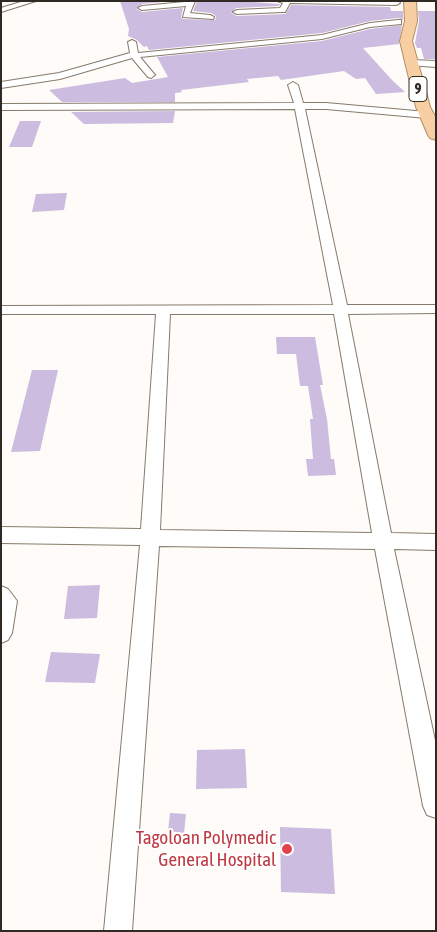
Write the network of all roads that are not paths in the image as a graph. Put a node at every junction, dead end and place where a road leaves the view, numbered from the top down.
1 (33, 1) edge
2 (280, 1) edge
3 (410, 1) edge
4 (191, 2) edge
5 (288, 2) edge
6 (322, 2) edge
7 (396, 2) edge
8 (142, 8) dead end
9 (1, 10) edge
10 (237, 12) dead end
11 (210, 17) dead end
12 (398, 22) junction
13 (406, 41) junction
14 (132, 42) dead end
15 (134, 55) junction
16 (411, 63) junction
17 (436, 64) edge
18 (151, 75) dead end
19 (293, 85) dead end
20 (1, 86) edge
21 (299, 106) junction
22 (1, 108) edge
23 (428, 109) edge
24 (436, 135) edge
25 (341, 309) junction
26 (436, 309) edge
27 (1, 310) edge
28 (163, 311) junction
29 (1, 535) edge
30 (150, 537) junction
31 (383, 541) junction
32 (436, 542) edge
33 (1, 595) edge
34 (1, 633) edge
35 (436, 806) edge
36 (118, 931) edge

1 - 9 street
2 - 5 street
3 - 13 highway, 9
4 - 8 street
4 - 11 street
5 - 6 street
5 - 10 street
6 - 7 street
7 - 12 highway, 9
12 - 13 highway, 9
12 - 15 street
13 - 16 highway, 9
14 - 15 street
15 - 18 street
15 - 20 street
16 - 17 street
16 - 23 highway, 9
19 - 21 street
21 - 22 street
21 - 23 street
21 - 25 street
23 - 24 highway, 9
25 - 26 street
25 - 28 street
25 - 31 street
27 - 28 street
28 - 30 street
29 - 30 street
30 - 31 street
30 - 36 street
31 - 32 street
31 - 35 street
33 - 34 street

